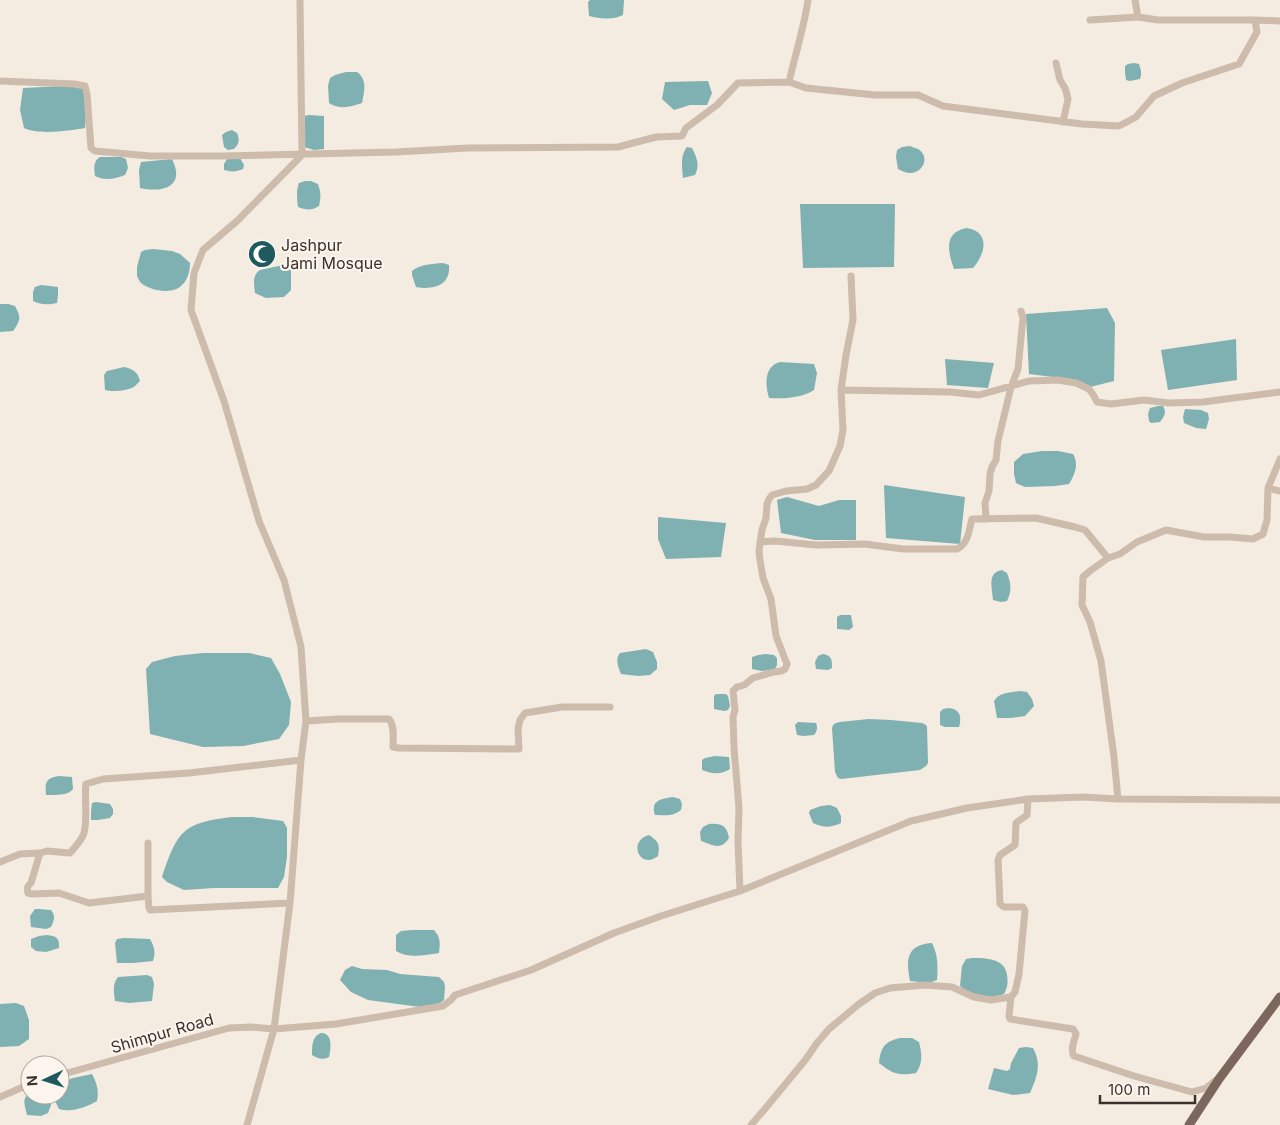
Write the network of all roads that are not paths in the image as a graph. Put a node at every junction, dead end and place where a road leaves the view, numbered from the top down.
1 (300, 0) edge
2 (808, 0) edge
3 (1135, 0) edge
4 (1138, 17) junction
5 (1090, 20) dead end
6 (1255, 20) junction
7 (1280, 21) edge
8 (1056, 63) dead end
9 (0, 81) edge
10 (789, 82) junction
11 (1063, 122) junction
12 (302, 154) junction
13 (851, 276) dead end
14 (1021, 311) dead end
15 (1011, 387) junction
16 (841, 390) junction
17 (1280, 392) edge
18 (1280, 459) edge
19 (1268, 488) junction
20 (1280, 491) edge
21 (986, 519) junction
22 (760, 542) junction
23 (1108, 558) junction
24 (610, 707) dead end
25 (306, 721) junction
26 (302, 760) junction
27 (1028, 799) junction
28 (1118, 799) junction
29 (1280, 800) edge
30 (148, 843) dead end
31 (40, 853) junction
32 (0, 862) edge
33 (740, 891) junction
34 (148, 896) junction
35 (290, 903) junction
36 (1280, 997) edge
37 (1010, 998) junction
38 (274, 1028) junction
39 (70, 1072) edge
40 (1219, 1079) junction
41 (20, 1088) edge
42 (0, 1097) edge
43 (247, 1125) edge
44 (751, 1125) edge
45 (1189, 1125) edge

1 - 12 street
2 - 10 street
3 - 4 street
4 - 5 street
4 - 6 street
6 - 7 street
6 - 11 street
8 - 11 street
9 - 12 street
10 - 11 street
10 - 12 street
12 - 25 street
13 - 16 street
14 - 15 street
15 - 16 street
15 - 17 street
15 - 21 street
16 - 22 street
18 - 19 street
19 - 20 street
19 - 23 street
21 - 22 street
21 - 23 street
22 - 33 street
23 - 28 street
24 - 25 street
25 - 26 street
26 - 31 street
26 - 35 street
27 - 28 street, Shimpur Road
27 - 33 street, Shimpur Road
27 - 37 street
28 - 29 street, Shimpur Road
30 - 34 street
31 - 32 street
31 - 34 street
33 - 38 street, Shimpur Road
34 - 35 street
35 - 38 street
36 - 40 main road
37 - 40 street
37 - 44 street
38 - 39 street, Shimpur Road
38 - 43 street
40 - 45 main road
41 - 42 street

